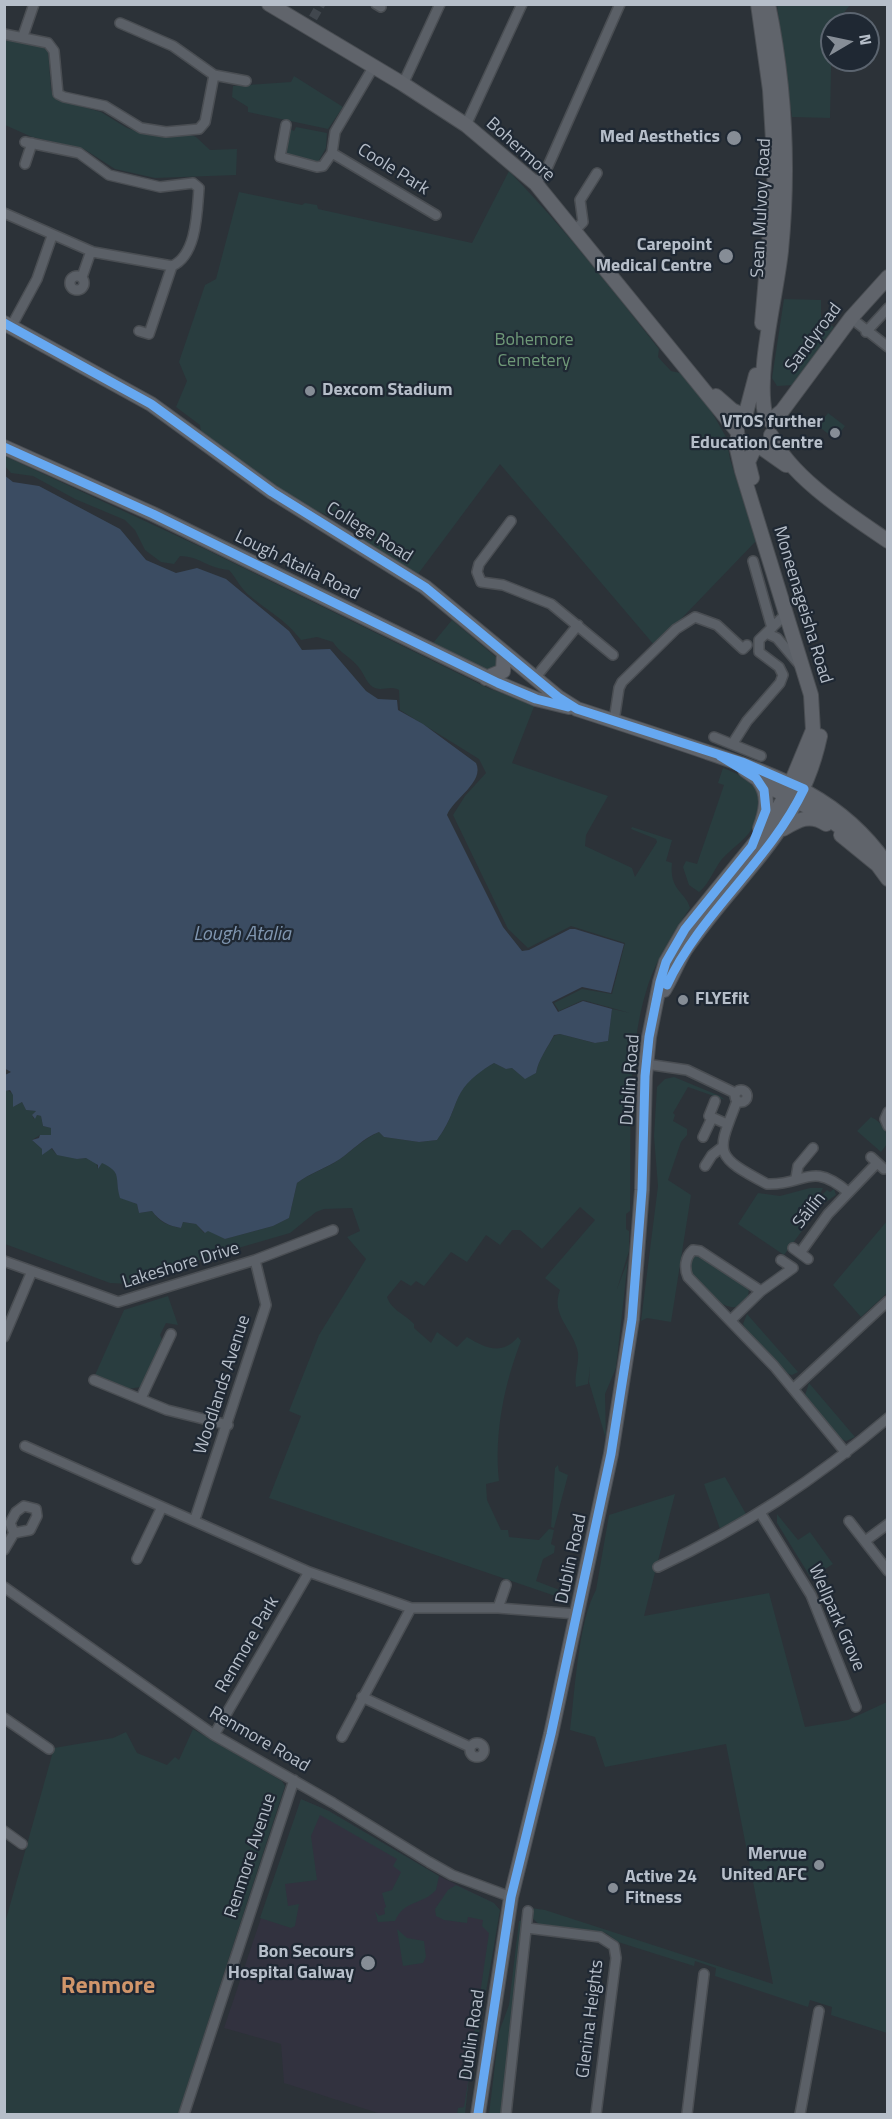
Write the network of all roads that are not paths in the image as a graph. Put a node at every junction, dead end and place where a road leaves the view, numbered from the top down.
1 (34, 4) edge
2 (269, 4) edge
3 (440, 4) edge
4 (522, 4) edge
5 (620, 4) edge
6 (758, 4) edge
7 (768, 4) edge
8 (120, 23) dead end
9 (4, 34) edge
10 (23, 36) junction
11 (374, 66) junction
12 (214, 75) junction
13 (246, 81) dead end
14 (404, 84) junction
15 (286, 125) dead end
16 (466, 125) junction
17 (332, 153) junction
18 (25, 164) dead end
19 (597, 173) dead end
20 (536, 184) junction
21 (4, 213) edge
22 (436, 215) dead end
23 (574, 231) junction
24 (52, 236) junction
25 (91, 250) junction
26 (172, 266) junction
27 (82, 277) dead end
28 (888, 277) edge
29 (888, 308) edge
30 (850, 318) junction
31 (8, 325) edge
32 (140, 331) dead end
33 (866, 332) junction
34 (888, 347) edge
35 (697, 380) junction
36 (745, 414) junction
37 (769, 423) junction
38 (737, 433) junction
39 (757, 446) junction
40 (4, 447) edge
41 (801, 474) junction
42 (511, 521) dead end
43 (888, 541) edge
44 (753, 561) dead end
45 (786, 614) junction
46 (578, 625) junction
47 (769, 630) junction
48 (747, 645) dead end
49 (504, 653) junction
50 (613, 655) dead end
51 (804, 671) junction
52 (486, 678) junction
53 (535, 678) junction
54 (502, 685) junction
55 (577, 709) junction
56 (614, 721) junction
57 (714, 737) dead end
58 (733, 743) junction
59 (720, 756) junction
60 (761, 756) dead end
61 (756, 778) junction
62 (795, 792) junction
63 (782, 829) junction
64 (752, 846) junction
65 (883, 866) edge
66 (888, 879) edge
67 (656, 1004) junction
68 (646, 1064) junction
69 (715, 1101) dead end
70 (888, 1112) edge
71 (712, 1118) junction
72 (727, 1124) junction
73 (888, 1126) edge
74 (703, 1137) dead end
75 (721, 1148) junction
76 (813, 1148) dead end
77 (877, 1163) dead end
78 (705, 1166) dead end
79 (796, 1178) junction
80 (848, 1192) junction
81 (333, 1230) dead end
82 (808, 1259) dead end
83 (255, 1260) junction
84 (781, 1260) dead end
85 (4, 1261) edge
86 (32, 1271) junction
87 (761, 1291) junction
88 (888, 1300) edge
89 (731, 1320) junction
90 (171, 1334) dead end
91 (4, 1337) edge
92 (94, 1380) dead end
93 (793, 1389) junction
94 (141, 1398) junction
95 (888, 1418) edge
96 (228, 1425) junction
97 (25, 1446) dead end
98 (846, 1453) junction
99 (162, 1507) junction
100 (761, 1514) junction
101 (195, 1519) junction
102 (849, 1521) dead end
103 (888, 1524) edge
104 (14, 1533) dead end
105 (865, 1541) junction
106 (4, 1550) edge
107 (888, 1553) edge
108 (137, 1559) dead end
109 (880, 1560) junction
110 (658, 1567) dead end
111 (888, 1571) edge
112 (309, 1572) junction
113 (506, 1585) dead end
114 (4, 1587) edge
115 (411, 1608) junction
116 (498, 1608) junction
117 (577, 1614) junction
118 (363, 1697) junction
119 (856, 1707) dead end
120 (4, 1718) edge
121 (214, 1735) junction
122 (342, 1737) dead end
123 (470, 1747) dead end
124 (49, 1749) dead end
125 (294, 1780) junction
126 (4, 1832) edge
127 (22, 1844) dead end
128 (511, 1897) junction
129 (528, 1911) dead end
130 (526, 1928) junction
131 (704, 1974) dead end
132 (819, 2011) dead end
133 (184, 2115) edge
134 (478, 2115) edge
135 (506, 2115) edge
136 (596, 2115) edge
137 (687, 2115) edge
138 (800, 2115) edge

1 - 10 street
2 - 11 main road, Bohermore
3 - 14 street
4 - 16 street
5 - 20 street
6 - 36 main road, Sean Mulvoy Road
7 - 37 main road, Sean Mulvoy Road
8 - 12 street
9 - 10 street
10 - 12 street
11 - 14 main road, Bohermore
11 - 17 street, Coole Park
12 - 13 street
14 - 16 main road, Bohermore
15 - 17 street, Coole Park
16 - 20 main road, Bohermore
17 - 22 street, Coole Park
18 - 26 street
19 - 23 street
20 - 23 main road, Bohermore
21 - 24 street
23 - 35 main road, Bohermore
24 - 25 street
24 - 31 street
25 - 26 street
25 - 27 street
26 - 32 street
28 - 30 main road, Sandyroad
29 - 33 street
30 - 33 street
30 - 37 main road, Sandyroad
31 - 49 main road, College Road
33 - 34 street
35 - 36 main road, Bohermore
35 - 38 main road, Bohermore
36 - 37 main road
36 - 38 main road
37 - 39 main road
37 - 41 main road
38 - 39 main road
38 - 45 main road, Moneenageisha Road
39 - 41 main road
39 - 62 main road, Moneenageisha Road
40 - 52 main road, Lough Atalia Road
41 - 43 main road
42 - 46 street
44 - 47 street
45 - 47 street
45 - 51 main road, Moneenageisha Road
46 - 50 street
46 - 53 street
47 - 51 street
47 - 58 street
48 - 56 street
49 - 52 main road
49 - 53 main road, College Road
51 - 62 main road, Moneenageisha Road
52 - 54 main road, Lough Atalia Road
53 - 54 main road
53 - 55 main road, College Road
54 - 55 main road, Lough Atalia Road
55 - 56 main road, College Road
56 - 59 main road, College Road
57 - 58 street
58 - 60 street
59 - 61 main road, College Road
59 - 62 main road, College Road
61 - 62 main road, College Road
61 - 64 main road
62 - 63 main road, Dublin Road
62 - 64 main road, Dublin Road
62 - 65 main road
63 - 65 main road
63 - 67 main road, Dublin Road
64 - 67 main road, Dublin Road
65 - 66 main road
67 - 68 main road, Dublin Road
68 - 72 street
68 - 117 main road, Dublin Road
69 - 71 street
70 - 73 street
71 - 72 street
71 - 74 street
72 - 75 street
75 - 78 street
75 - 79 street, Sáilín
76 - 79 street, Sáilín
77 - 80 street, Sáilín
79 - 80 street, Sáilín
80 - 82 street, Sáilín
81 - 83 street, Lakeshore Drive
83 - 86 street, Lakeshore Drive
83 - 96 street, Woodlands Avenue
84 - 87 street
85 - 86 street, Lakeshore Drive
86 - 91 street
87 - 89 street
87 - 89 street
88 - 93 street
89 - 93 street
90 - 94 street
92 - 94 street
93 - 98 street
94 - 96 street
95 - 98 street
96 - 101 street, Woodlands Avenue
97 - 99 street
98 - 100 street
99 - 101 street
99 - 108 street
100 - 110 street
100 - 119 street, Wellpark Grove
101 - 112 street
102 - 105 street
103 - 105 street
104 - 106 street
105 - 109 street
107 - 109 street
109 - 111 street
112 - 115 street
112 - 121 street, Renmore Park
113 - 116 street
114 - 121 street, Renmore Road
115 - 116 street
115 - 118 street
116 - 117 street
117 - 128 main road, Dublin Road
118 - 122 street
118 - 123 street
120 - 124 street
121 - 125 street, Renmore Road
125 - 128 street, Renmore Road
125 - 133 street, Renmore Avenue
126 - 127 street
128 - 134 main road, Dublin Road
129 - 130 street
130 - 135 street
130 - 136 street, Glenina Heights
131 - 137 street
132 - 138 street

